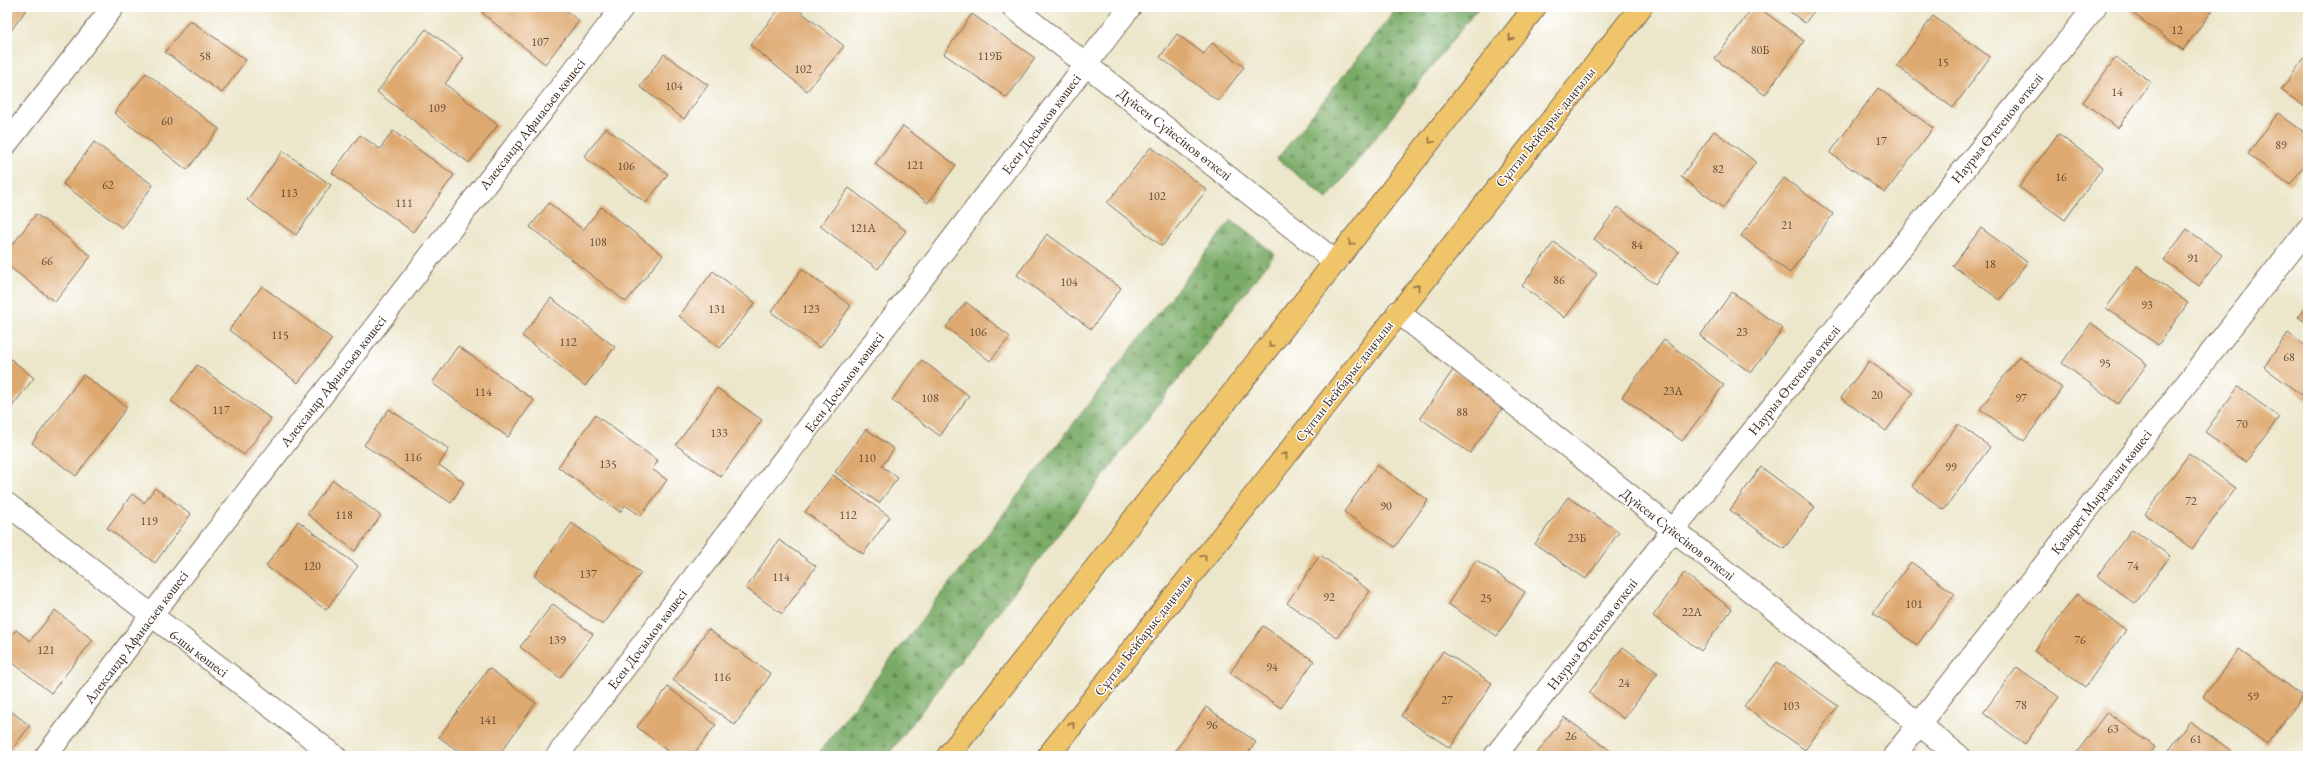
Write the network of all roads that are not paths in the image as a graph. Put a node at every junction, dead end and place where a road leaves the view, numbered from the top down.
1 (113, 7) edge
2 (623, 7) edge
3 (1013, 7) edge
4 (1130, 7) edge
5 (1535, 7) edge
6 (1641, 7) edge
7 (2095, 7) edge
8 (1086, 64) junction
9 (7, 144) edge
10 (2308, 229) edge
11 (1336, 262) junction
12 (1398, 312) junction
13 (7, 504) edge
14 (1673, 530) junction
15 (151, 616) junction
16 (1918, 724) junction
17 (46, 756) edge
18 (334, 756) edge
19 (557, 756) edge
20 (948, 756) edge
21 (1048, 756) edge
22 (1495, 756) edge
23 (1894, 756) edge
24 (1959, 756) edge

1 - 9 street
2 - 15 street, Александр Афанасьев көшесі
3 - 8 street, Дүйсен Сүйесінов өткелі
4 - 8 street, Есен Досымов көшесі
5 -> 11 main road
12 -> 6 main road, Сұлтан Бейбарыс даңғылы
7 - 14 street, Наурыз Өтегенов өткелі
8 - 11 street, Дүйсен Сүйесінов өткелі
8 - 19 street, Есен Досымов көшесі
10 - 16 street, Қазырет Мырзағали көшесі
11 -> 20 main road
12 - 14 street, Дүйсен Сүйесінов өткелі
21 -> 12 main road, Сұлтан Бейбарыс даңғылы
13 - 15 street, 6-шы көшесі
14 - 16 street, Дүйсен Сүйесінов өткелі
14 - 22 street, Наурыз Өтегенов өткелі
15 - 17 street, Александр Афанасьев көшесі
15 - 18 street, 6-шы көшесі
16 - 23 street, Қазырет Мырзағали көшесі
16 - 24 street, Дүйсен Сүйесінов өткелі

